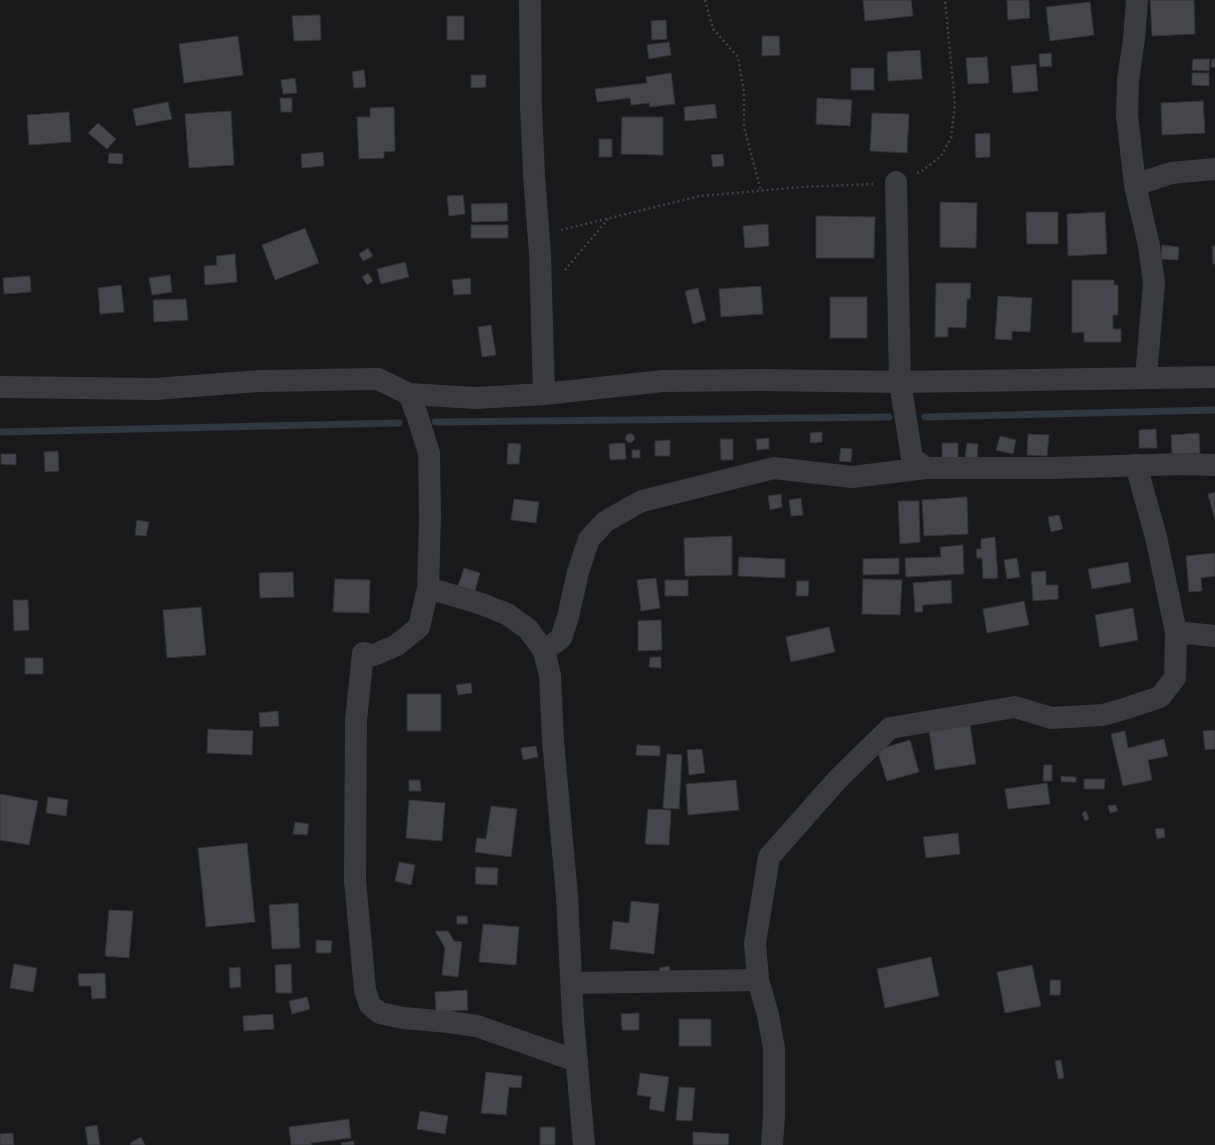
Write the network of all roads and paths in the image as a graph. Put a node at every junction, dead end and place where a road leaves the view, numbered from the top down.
1 (530, 0) edge
2 (705, 0) edge
3 (945, 0) edge
4 (1137, 0) edge
5 (1215, 169) edge
6 (896, 182) junction
7 (1135, 185) junction
8 (761, 191) junction
9 (608, 218) junction
10 (539, 235) junction
11 (542, 299) junction
12 (1146, 377) junction
13 (1215, 377) edge
14 (900, 382) junction
15 (0, 387) edge
16 (409, 394) junction
17 (544, 394) junction
18 (1136, 465) junction
19 (1215, 465) edge
20 (926, 468) junction
21 (428, 588) junction
22 (1176, 632) junction
23 (1215, 636) edge
24 (544, 651) junction
25 (758, 980) junction
26 (572, 983) junction
27 (577, 1061) junction
28 (584, 1145) edge
29 (772, 1145) edge

1 - 10 street
2 - 8 path
3 - 6 path
4 - 7 street
5 - 7 street
6 - 8 path
6 - 14 street
7 - 12 street
8 - 9 path
9 - 10 path
9 - 11 path
10 - 11 street
11 - 17 street
12 - 13 street
12 - 14 street
14 - 17 street
14 - 20 street
15 - 16 street
16 - 17 street
16 - 21 street
18 - 19 street
18 - 20 street
18 - 22 street
20 - 24 street
21 - 24 street
21 - 27 street
22 - 23 street
22 - 25 street
24 - 26 street
25 - 26 street
25 - 29 street
26 - 27 street
27 - 28 street

